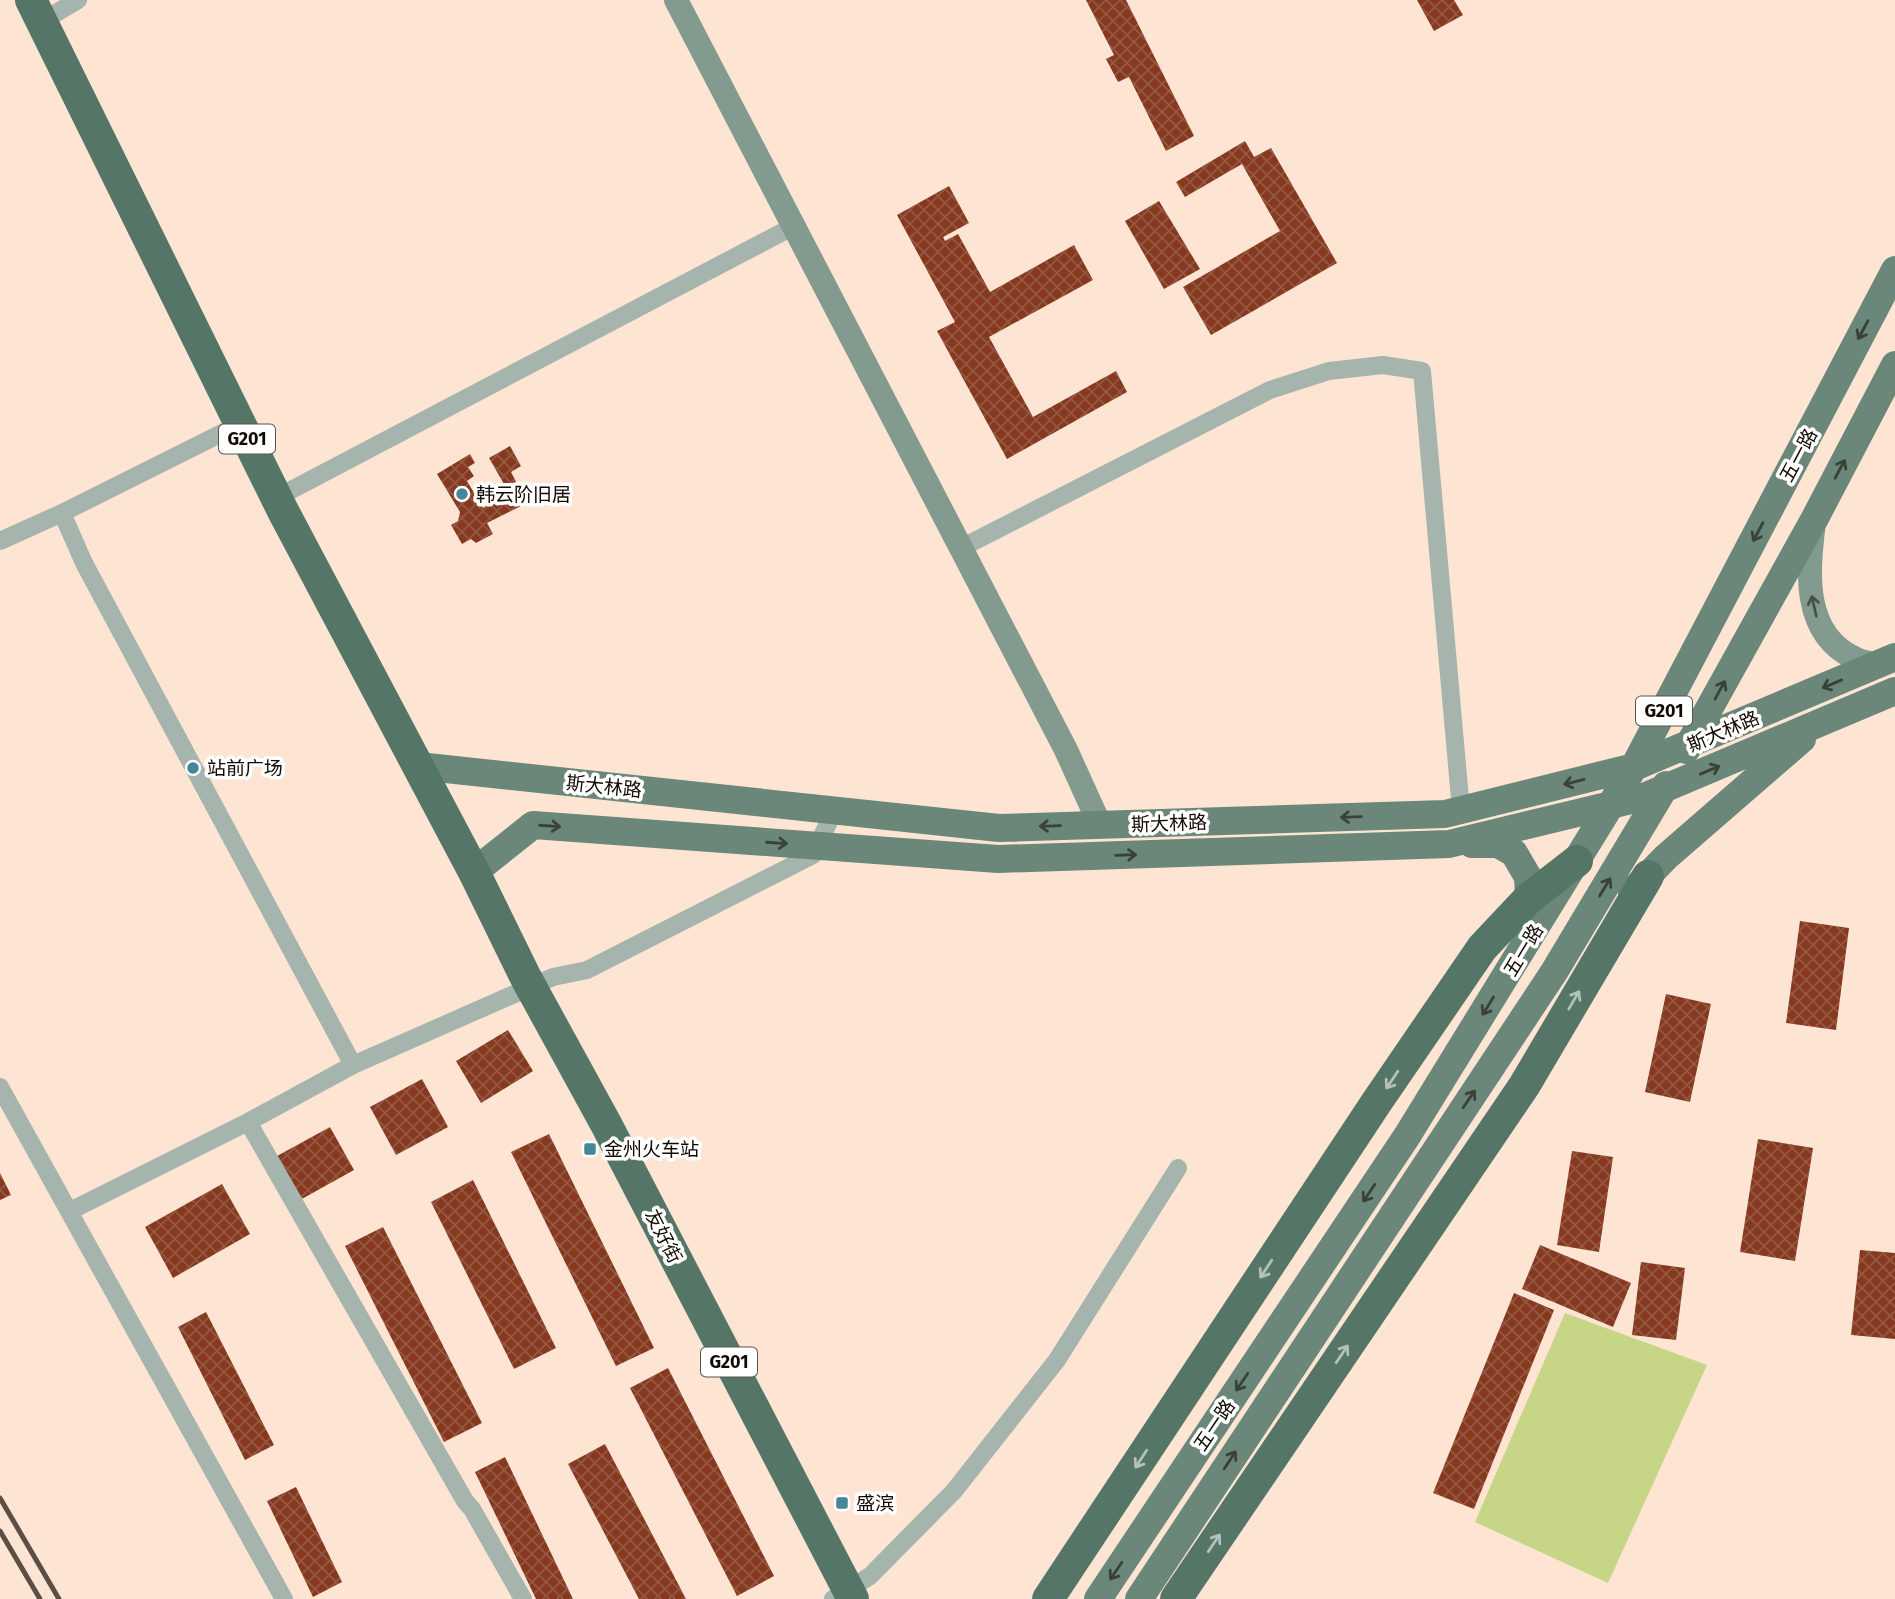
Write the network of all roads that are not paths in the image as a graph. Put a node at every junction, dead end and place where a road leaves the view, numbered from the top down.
1 (78, 0) edge
2 (676, 0) edge
3 (36, 11) edge
4 (794, 226) junction
5 (1895, 270) edge
6 (1895, 365) edge
7 (240, 424) junction
8 (276, 498) junction
9 (62, 513) junction
10 (1815, 518) junction
11 (0, 541) edge
12 (961, 548) junction
13 (1886, 661) edge
14 (1895, 691) edge
15 (1822, 722) junction
16 (1689, 746) junction
17 (418, 766) junction
18 (1634, 767) junction
19 (1663, 789) junction
20 (1612, 805) junction
21 (1461, 810) junction
22 (834, 811) junction
23 (1100, 825) junction
24 (1449, 844) junction
25 (818, 846) junction
26 (1577, 861) junction
27 (474, 873) junction
28 (1648, 876) junction
29 (1529, 898) junction
30 (1531, 937) junction
31 (1554, 972) junction
32 (531, 987) junction
33 (353, 1065) junction
34 (0, 1087) edge
35 (248, 1122) junction
36 (1178, 1168) dead end
37 (70, 1211) junction
38 (845, 1596) edge
39 (284, 1599) edge
40 (523, 1599) edge
41 (1048, 1599) edge
42 (1098, 1599) edge
43 (1139, 1599) edge
44 (1176, 1599) edge

1 - 3 street
2 - 4 street
3 - 7 highway, G201
4 - 8 street
4 - 12 street
5 -> 18 main road, 五一路 / G201
10 -> 6 main road
7 - 8 highway, G201
7 - 9 street
8 - 17 highway, G201
9 - 11 street
9 - 33 street
13 -> 10 street
16 -> 10 main road
12 - 21 street
12 - 23 street
13 -> 16 main road, 斯大林路
14 - 15 main road, 斯大林路
19 -> 15 main road, 斯大林路
15 - 28 main road
16 - 18 main road, 斯大林路
16 - 19 main road
17 - 22 main road, 斯大林路
17 - 27 highway, G201
18 - 20 main road, 五一路 / G201
18 -> 21 main road, 斯大林路
19 - 20 main road, 斯大林路
31 -> 19 main road
20 - 24 main road, 斯大林路
20 - 26 main road, 五一路 / G201
21 -> 23 main road, 斯大林路
23 -> 22 main road, 斯大林路
22 - 25 street
25 -> 24 main road, 斯大林路
24 - 29 main road
27 -> 25 main road, 斯大林路
25 - 32 street
26 - 29 highway
26 - 30 main road, 五一路 / G201
27 - 32 highway, 友好街 / G201
28 - 31 main road
44 -> 28 highway
29 - 30 main road
29 -> 41 highway
30 -> 42 main road, 五一路 / G201
43 -> 31 main road
32 - 33 street
32 - 38 highway, 友好街 / G201
33 - 35 street
34 - 37 street
35 - 37 street
35 - 40 street
36 - 38 street
37 - 39 street

